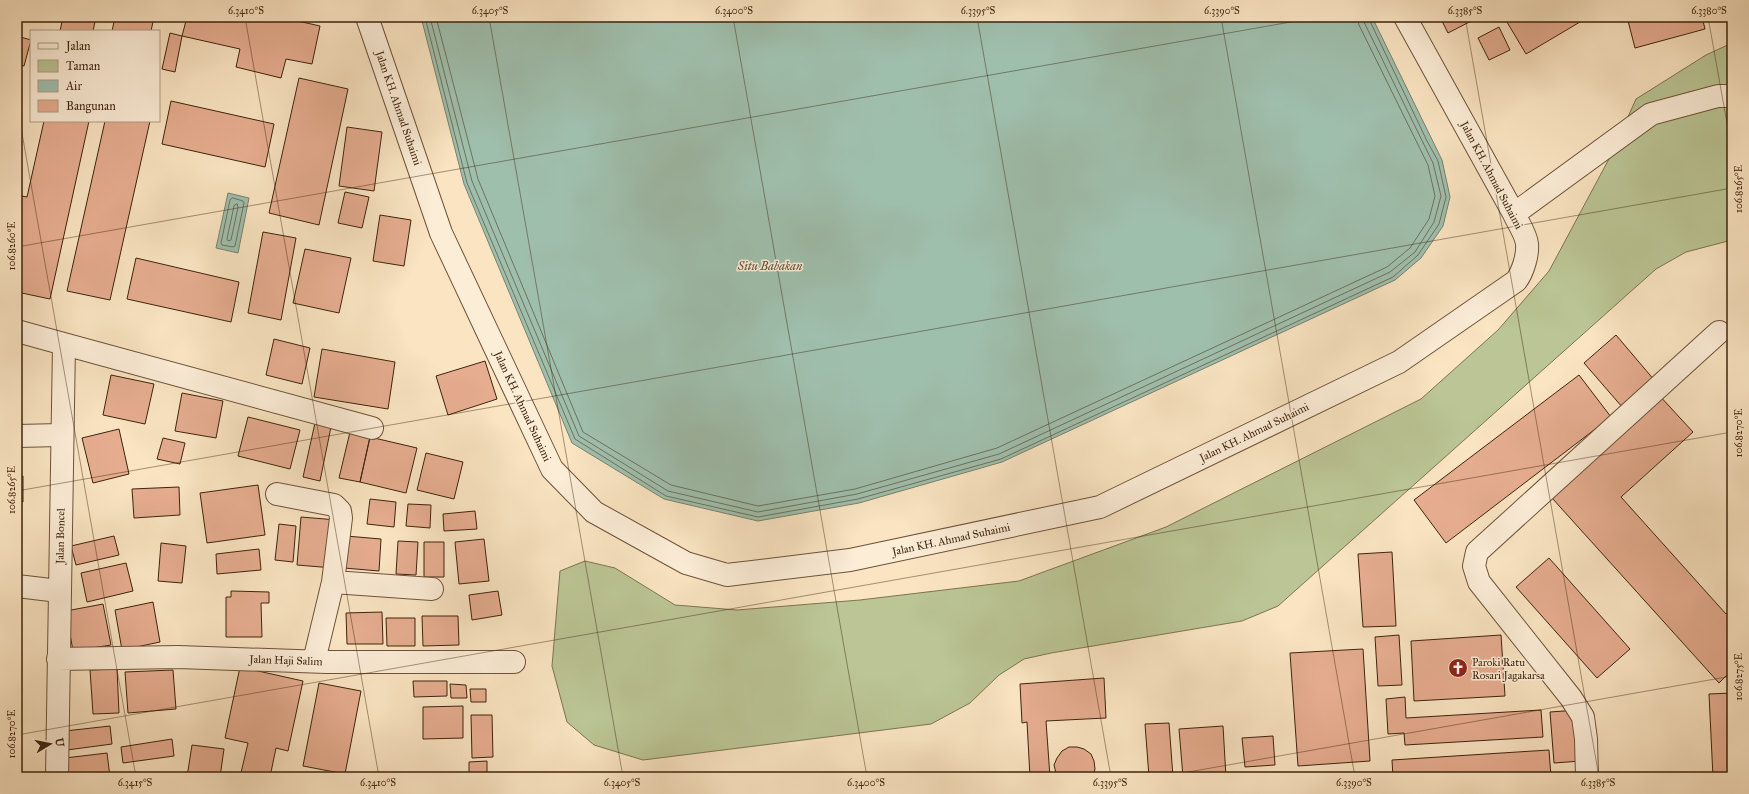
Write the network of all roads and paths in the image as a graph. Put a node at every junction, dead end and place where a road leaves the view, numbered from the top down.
1 (367, 17) edge
2 (1405, 17) edge
3 (1732, 96) edge
4 (1514, 214) junction
5 (17, 331) edge
6 (1718, 332) dead end
7 (64, 344) junction
8 (372, 428) dead end
9 (61, 435) junction
10 (17, 436) edge
11 (277, 494) dead end
12 (333, 582) junction
13 (17, 586) edge
14 (432, 589) dead end
15 (59, 591) junction
16 (58, 658) junction
17 (314, 661) junction
18 (514, 662) dead end
19 (57, 777) edge
20 (1587, 777) edge

1 - 4 street, Jalan KH. Ahmad Suhaimi
2 - 4 street, Jalan KH. Ahmad Suhaimi
3 - 4 street
5 - 7 street
6 - 20 street
7 - 8 street
7 - 9 street, Jalan Boncel
9 - 10 street
9 - 15 street, Jalan Boncel
11 - 12 street
12 - 14 street
12 - 17 street
13 - 15 street
15 - 16 street, Jalan Boncel
16 - 17 street, Jalan Haji Salim
16 - 19 street, Jalan Boncel
17 - 18 street, Jalan Haji Salim

